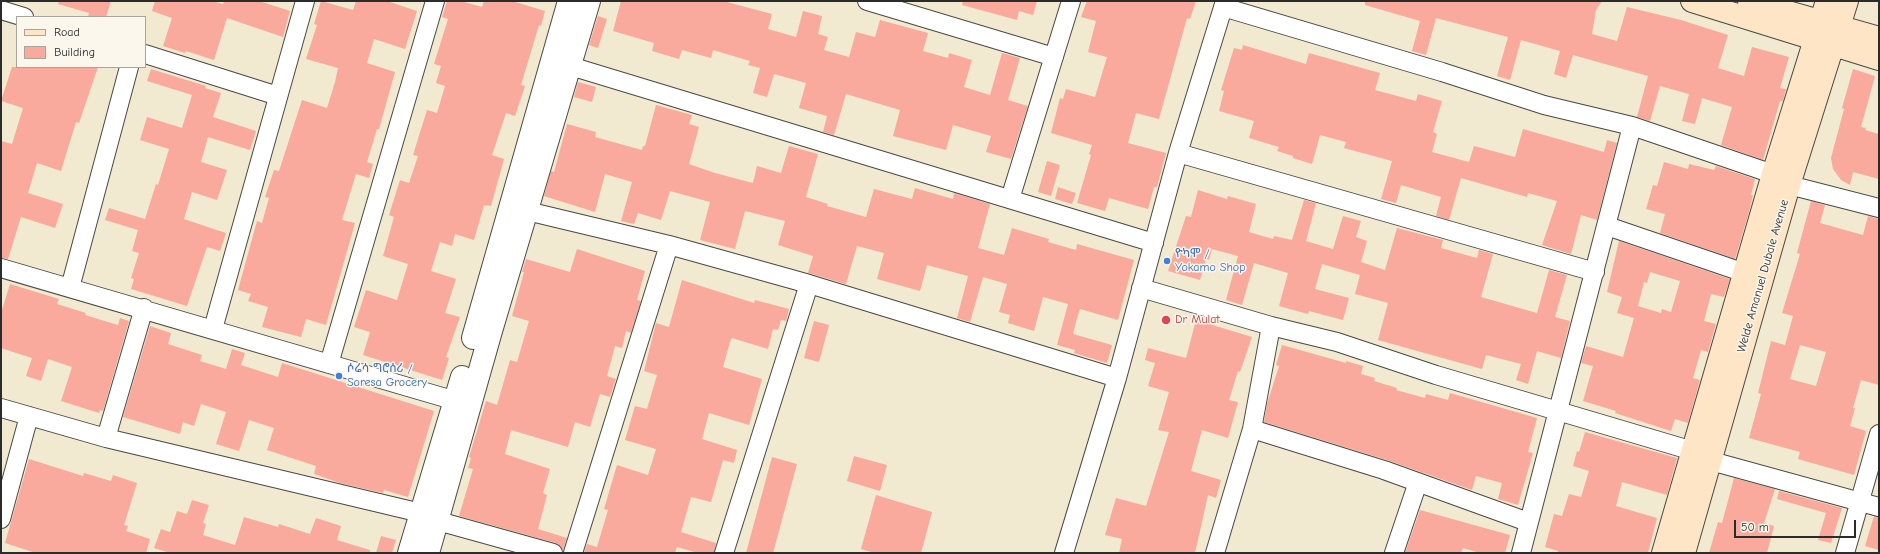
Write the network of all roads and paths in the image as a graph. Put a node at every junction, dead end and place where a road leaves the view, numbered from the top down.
1 (305, 1) edge
2 (435, 1) edge
3 (569, 1) edge
4 (589, 1) edge
5 (867, 1) edge
6 (1071, 1) edge
7 (1692, 1) edge
8 (1749, 1) edge
9 (1847, 1) edge
10 (1224, 4) edge
11 (1, 10) edge
12 (21, 16) edge
13 (1827, 27) edge
14 (1879, 38) edge
15 (146, 54) edge
16 (1054, 57) junction
17 (1879, 59) edge
18 (562, 63) junction
19 (129, 68) edge
20 (278, 96) junction
21 (1632, 126) junction
22 (1178, 153) junction
23 (1781, 179) junction
24 (1010, 199) junction
25 (1879, 208) edge
26 (527, 211) junction
27 (1607, 226) junction
28 (1154, 243) junction
29 (669, 244) junction
30 (1, 268) edge
31 (1595, 272) junction
32 (1745, 273) junction
33 (809, 284) junction
34 (70, 288) junction
35 (1141, 288) junction
36 (144, 308) junction
37 (1271, 326) junction
38 (213, 328) junction
39 (329, 364) junction
40 (1117, 378) junction
41 (456, 401) junction
42 (1, 408) edge
43 (1557, 410) junction
44 (29, 416) junction
45 (1252, 429) junction
46 (1879, 434) edge
47 (106, 438) junction
48 (1702, 456) junction
49 (1418, 482) junction
50 (1860, 501) junction
51 (1879, 507) edge
52 (429, 517) junction
53 (1, 519) edge
54 (1528, 522) junction
55 (409, 553) edge
56 (428, 553) edge
57 (553, 553) edge
58 (573, 553) edge
59 (724, 553) edge
60 (1064, 553) edge
61 (1215, 553) edge
62 (1394, 553) edge
63 (1521, 553) edge
64 (1663, 553) edge
65 (1684, 553) edge
66 (1845, 553) edge

1 - 20 street
2 - 39 street
3 - 18 street
4 - 18 street
5 - 16 street
6 - 16 street
7 - 13 main road
8 - 13 main road
9 - 13 main road, Welde Amanuel Dubale Avenue
10 - 21 street
10 - 22 street
11 - 12 street
13 - 14 main road
13 - 17 main road
13 - 23 main road, Welde Amanuel Dubale Avenue
15 - 20 street
16 - 24 street
18 - 24 street
18 - 26 street
18 - 41 street
19 - 34 street
20 - 38 street
21 - 23 street
21 - 27 street
22 - 28 street
22 - 31 street
23 - 25 street
23 - 32 main road
23 - 48 main road, Welde Amanuel Dubale Avenue
24 - 28 street
26 - 29 street
26 - 52 street
27 - 31 street
27 - 32 street
28 - 35 street
29 - 33 street
29 - 58 street
30 - 34 street
31 - 43 street
32 - 48 main road
33 - 40 street
33 - 59 street
34 - 36 street
35 - 37 street
35 - 40 street
36 - 38 street
36 - 47 street
37 - 43 street
37 - 45 street
38 - 39 street
39 - 41 street
40 - 60 street
41 - 52 street
42 - 44 street
43 - 48 street
43 - 54 street
44 - 47 street
44 - 53 street
45 - 49 street
45 - 61 street
46 - 50 street
47 - 52 street
48 - 50 street
48 - 64 main road
48 - 65 main road, Welde Amanuel Dubale Avenue
49 - 54 street
49 - 62 street
50 - 51 street
50 - 66 street
52 - 55 street
52 - 56 street
52 - 57 street
54 - 63 street

